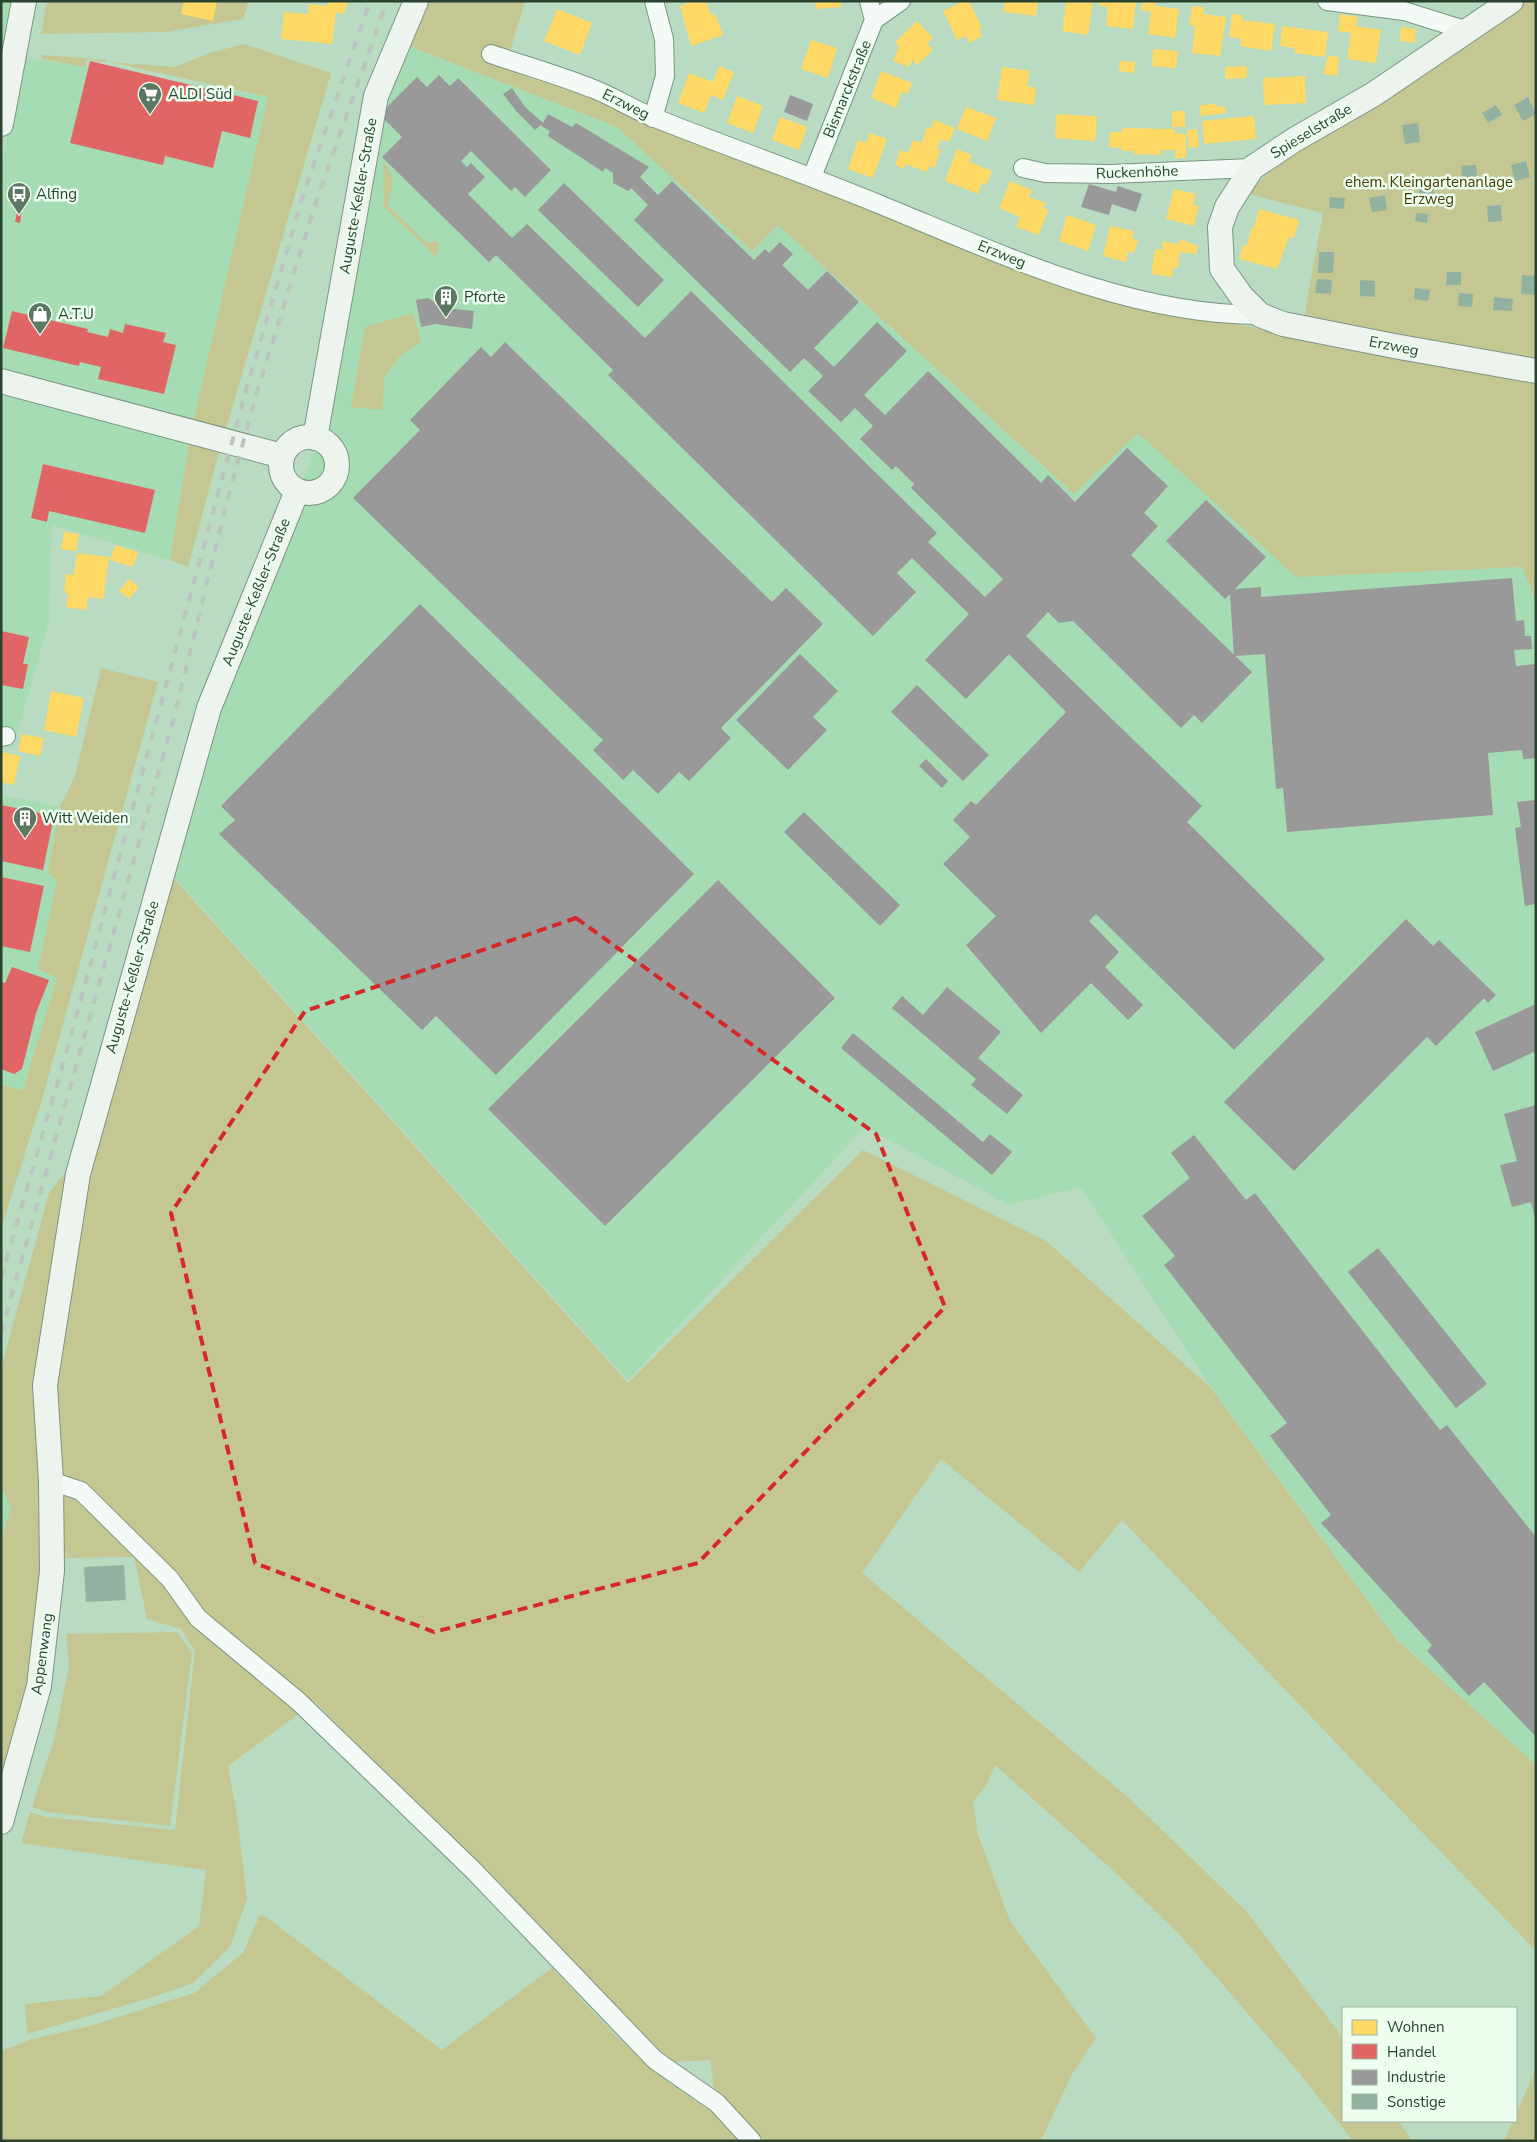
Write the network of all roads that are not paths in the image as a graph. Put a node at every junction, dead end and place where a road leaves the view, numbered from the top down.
1 (24, 1) edge
2 (654, 1) edge
3 (869, 1) edge
4 (900, 1) edge
5 (1327, 1) edge
6 (1511, 1) edge
7 (412, 9) edge
8 (874, 20) junction
9 (1468, 31) junction
10 (491, 54) dead end
11 (653, 118) junction
12 (1, 124) edge
13 (1023, 168) dead end
14 (1252, 168) junction
15 (812, 177) junction
16 (1260, 315) junction
17 (1536, 371) edge
18 (1, 381) edge
19 (315, 438) junction
20 (282, 456) junction
21 (297, 491) junction
22 (51, 1481) junction
23 (1, 1822) edge
24 (752, 2141) edge

1 - 12 street
2 - 11 street
3 - 8 street, Bismarckstraße
4 - 8 street
5 - 9 street
6 - 9 street, Spieselstraße
7 - 19 street, Auguste-Keßler-Straße
8 - 15 street, Bismarckstraße
9 - 14 street, Spieselstraße
10 - 11 street, Erzweg
11 - 15 street, Erzweg
13 - 14 street, Ruckenhöhe
14 - 16 street, Spieselstraße
15 - 16 street, Erzweg
16 - 17 street, Erzweg
18 - 20 street
19 - 20 street
19 - 21 street
20 - 21 street
21 - 22 street, Auguste-Keßler-Straße
22 - 23 street, Appenwang
22 - 24 street

